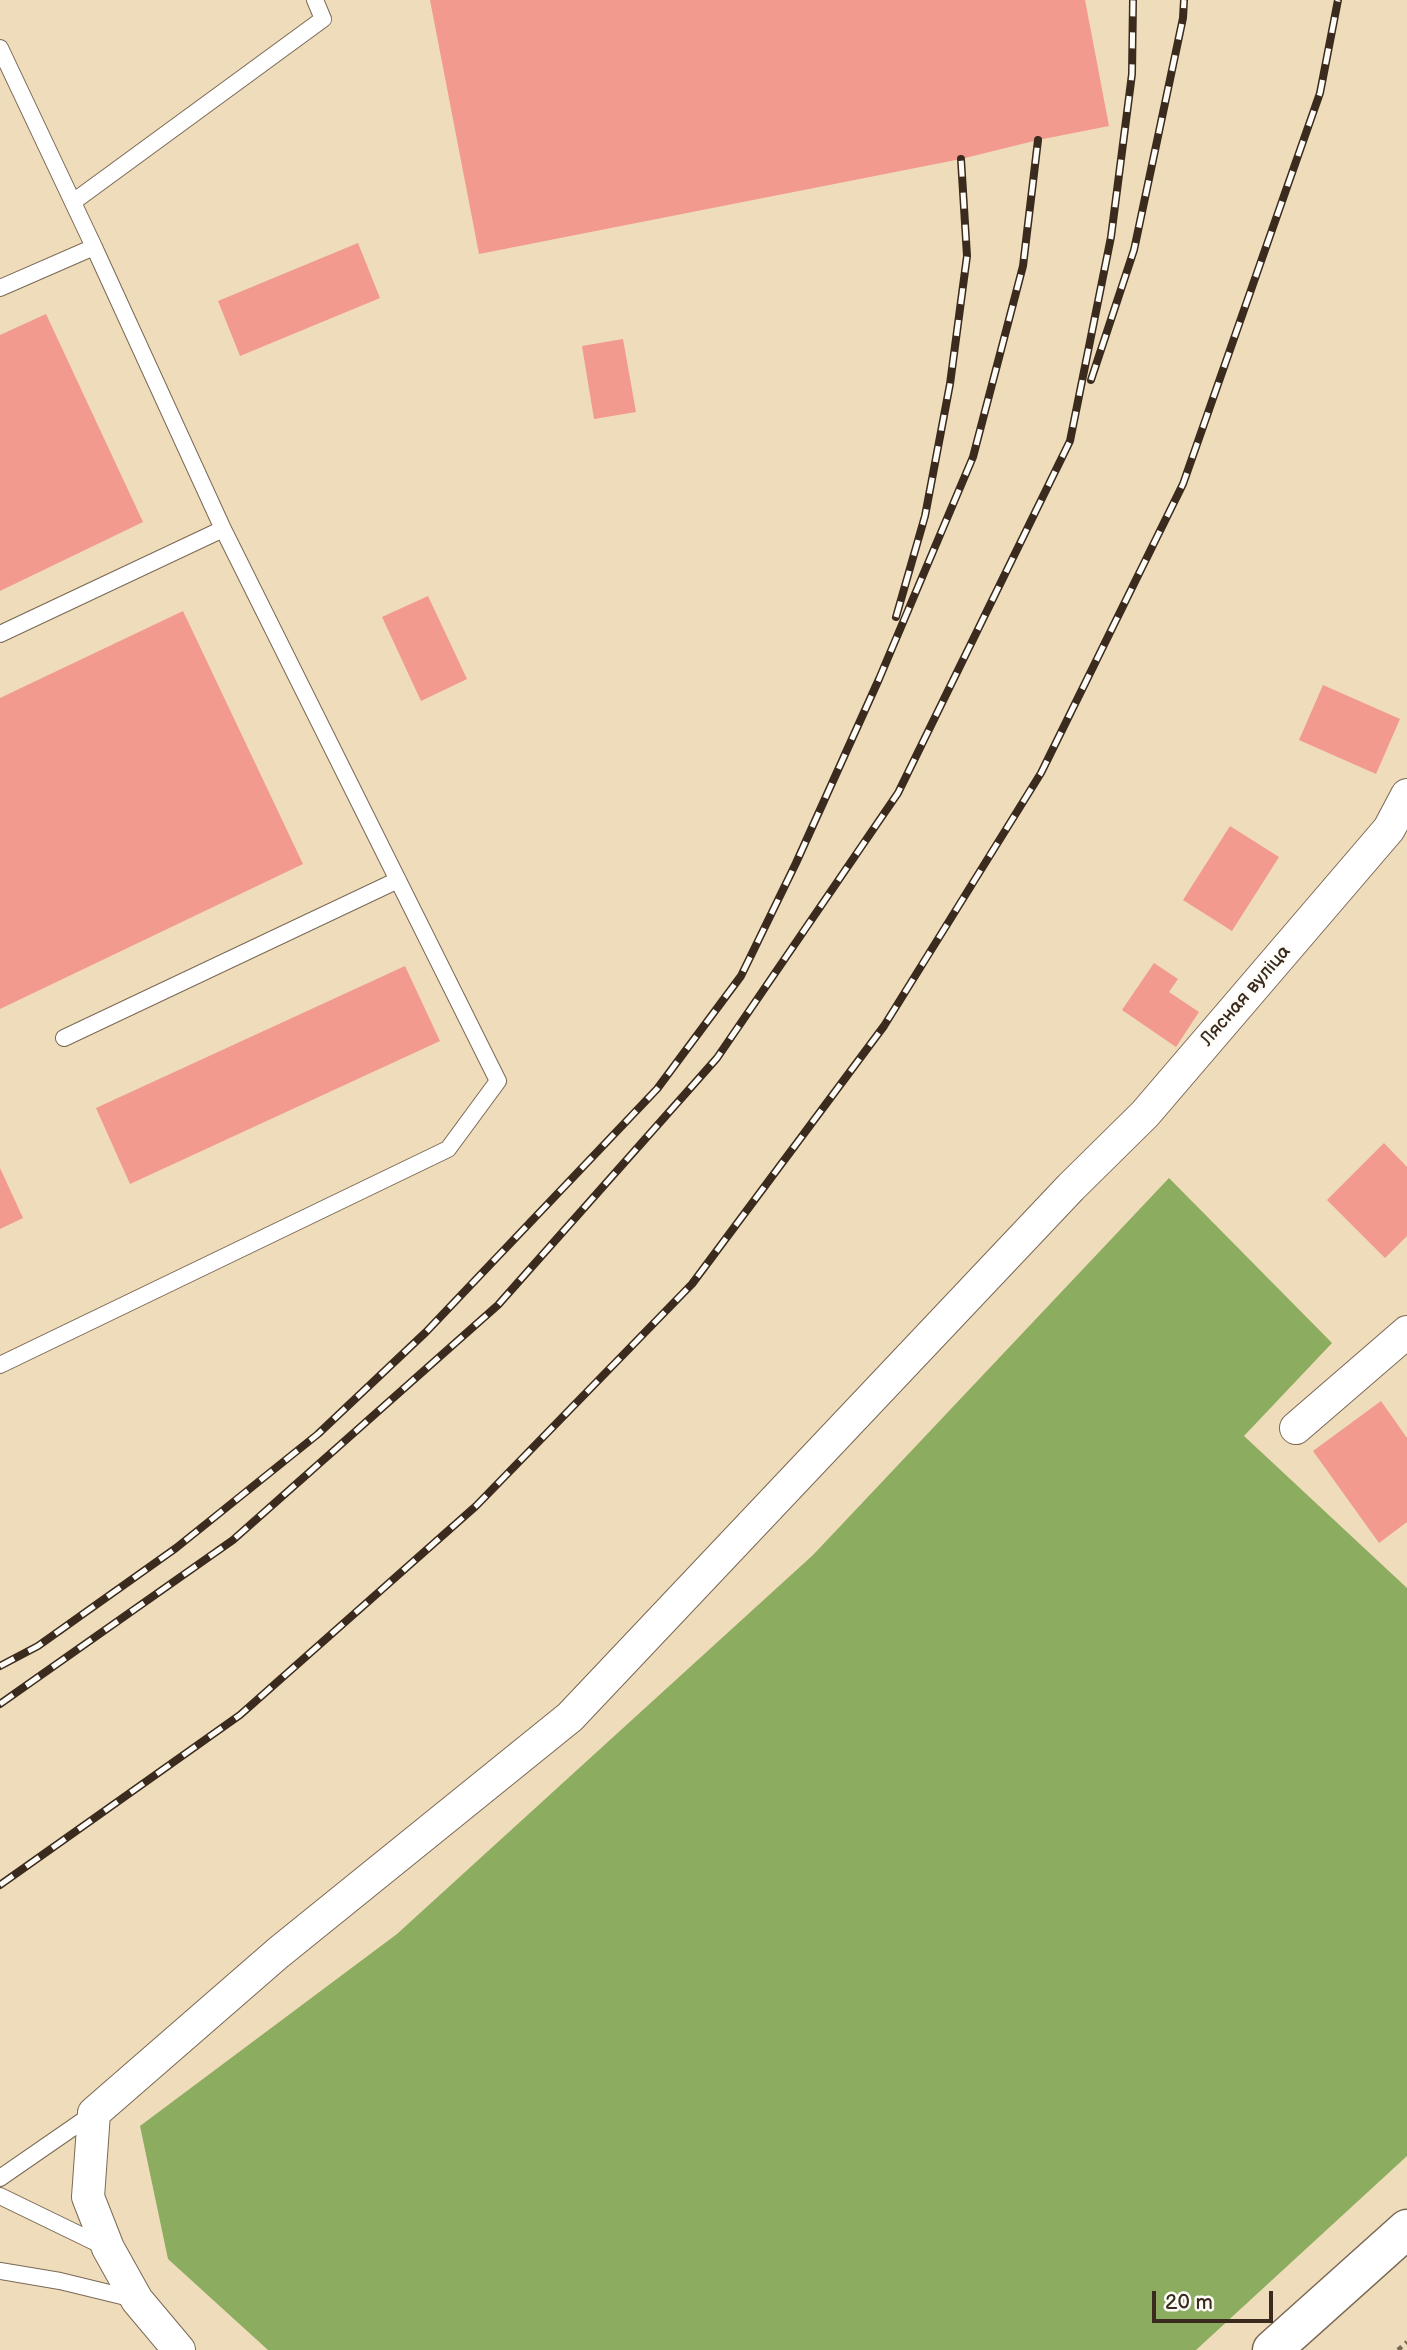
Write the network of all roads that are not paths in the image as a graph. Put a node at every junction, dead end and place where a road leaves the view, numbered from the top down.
1 (315, 0) edge
2 (0, 48) edge
3 (73, 201) junction
4 (94, 247) junction
5 (0, 288) edge
6 (223, 528) junction
7 (0, 634) edge
8 (1407, 795) edge
9 (398, 880) junction
10 (64, 1038) dead end
11 (1407, 1332) edge
12 (0, 1365) edge
13 (1296, 1427) dead end
14 (94, 2113) junction
15 (0, 2178) edge
16 (0, 2196) edge
17 (1407, 2229) edge
18 (108, 2248) junction
19 (0, 2271) edge
20 (137, 2300) junction
21 (178, 2350) edge
22 (1272, 2350) edge

1 - 3 lane
2 - 3 lane
3 - 4 lane
4 - 5 lane
4 - 6 lane
6 - 7 lane
6 - 9 lane
8 - 14 street, Лясная вуліца
9 - 10 lane
9 - 12 lane
11 - 13 street
14 - 15 lane
14 - 18 street
16 - 18 lane
17 - 22 main road
18 - 20 street
19 - 20 lane
20 - 21 street

